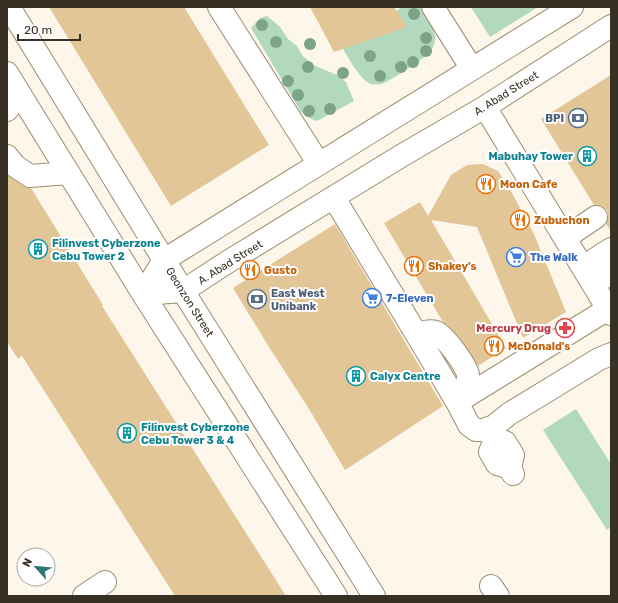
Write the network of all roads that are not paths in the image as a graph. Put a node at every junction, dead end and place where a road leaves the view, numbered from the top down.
1 (9, 7) edge
2 (219, 7) edge
3 (433, 7) edge
4 (572, 7) edge
5 (611, 26) edge
6 (472, 69) junction
7 (7, 73) edge
8 (14, 102) edge
9 (485, 107) junction
10 (7, 156) edge
11 (319, 164) junction
12 (69, 173) junction
13 (334, 198) junction
14 (596, 217) dead end
15 (565, 238) junction
16 (611, 249) edge
17 (164, 260) junction
18 (596, 275) edge
19 (183, 291) junction
20 (143, 294) junction
21 (610, 311) edge
22 (611, 354) edge
23 (459, 400) junction
24 (492, 434) junction
25 (512, 471) dead end
26 (105, 582) dead end
27 (84, 596) edge
28 (336, 596) edge
29 (374, 596) edge

1 - 17 street, Geonzon Street
2 - 11 street
3 - 6 street
4 - 6 street
5 - 9 street, A. Abad Street
6 - 11 street
7 - 8 street
8 - 12 street
9 - 13 street, A. Abad Street
9 - 15 street
10 - 12 street
11 - 17 street
12 - 20 street
13 - 19 street, A. Abad Street
13 - 23 street
14 - 15 street
15 - 18 street
16 - 18 street
17 - 19 street, Geonzon Street
17 - 20 street
18 - 21 street
19 - 20 street, A. Abad Street
19 - 29 street, Geonzon Street
20 - 28 street
21 - 23 street
22 - 24 street
23 - 24 street
24 - 25 street
26 - 27 street

